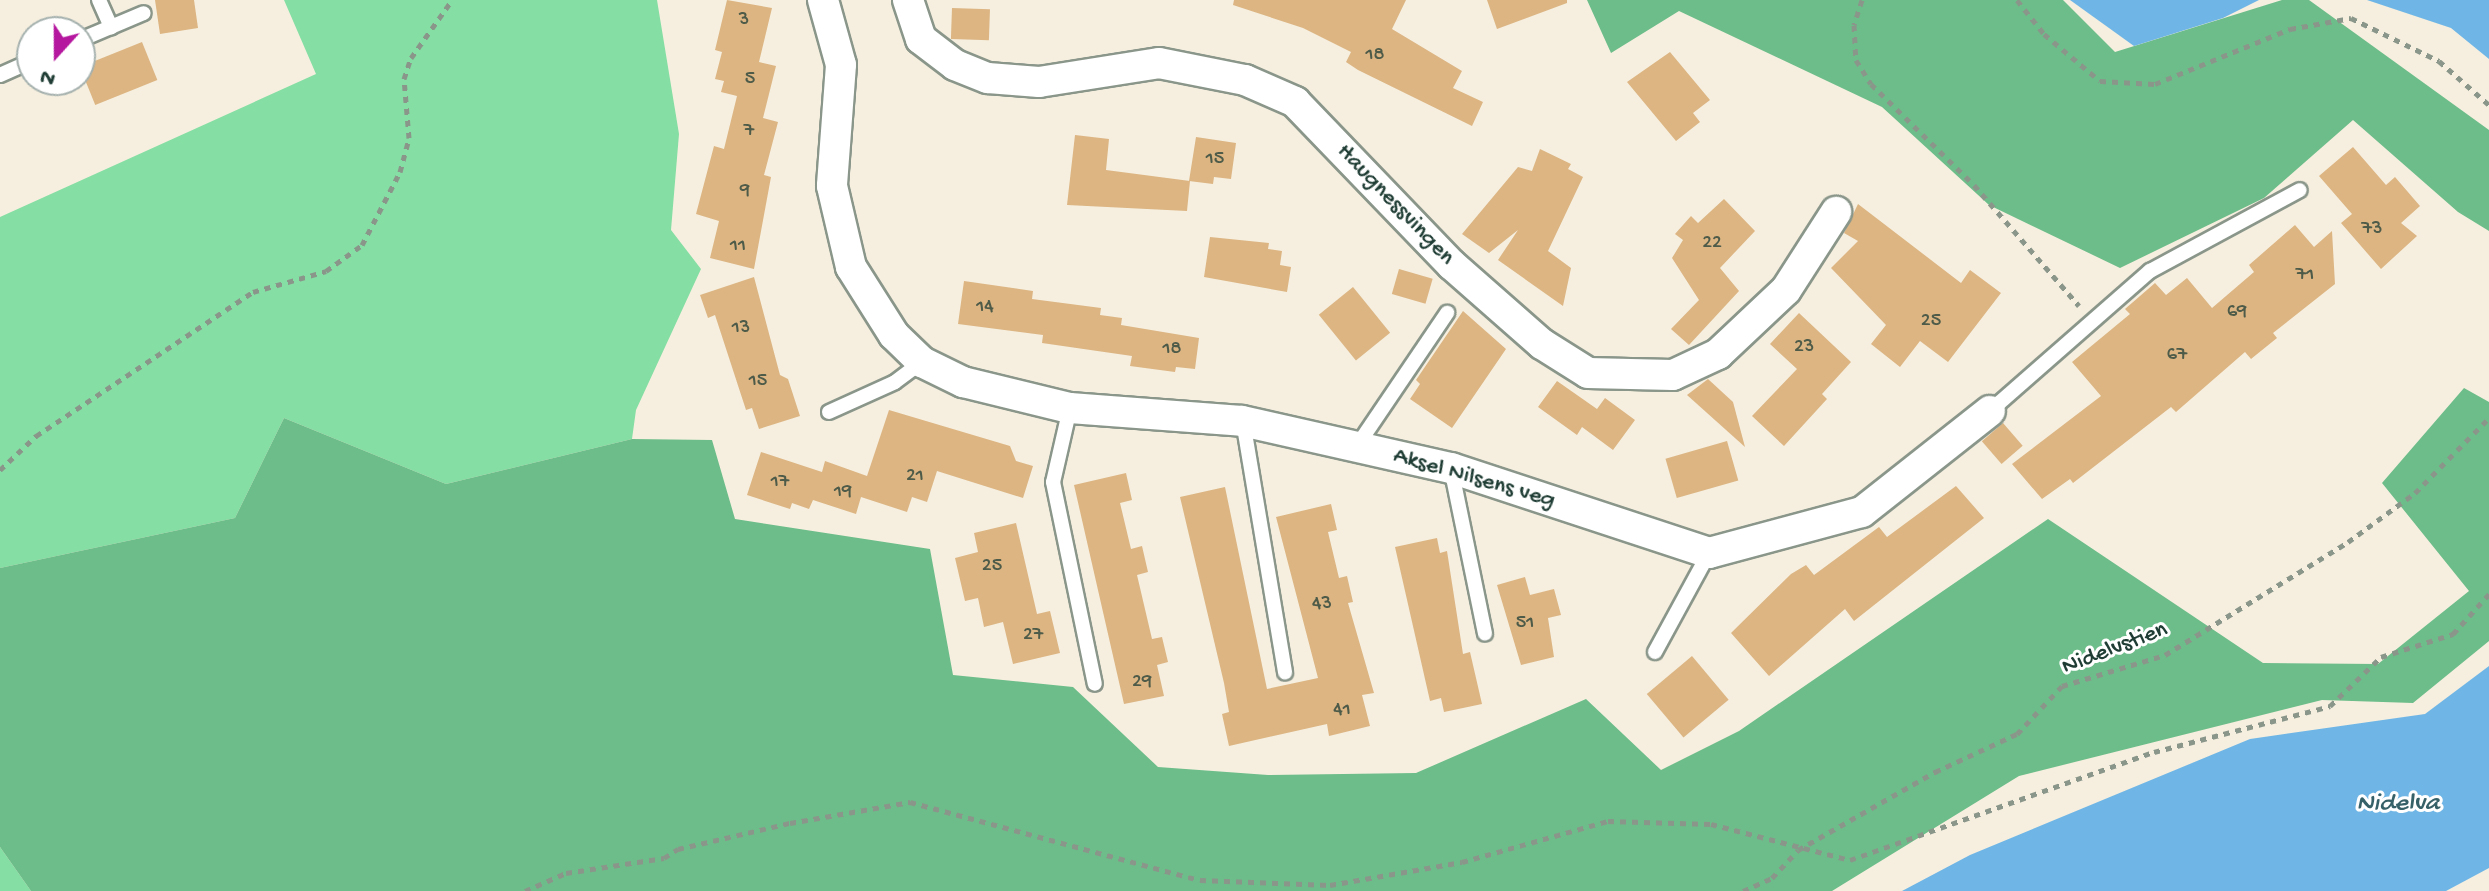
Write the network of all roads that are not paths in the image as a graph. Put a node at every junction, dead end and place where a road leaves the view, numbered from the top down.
1 (99, 0) edge
2 (823, 0) edge
3 (908, 0) edge
4 (144, 13) dead end
5 (111, 27) junction
6 (96, 33) edge
7 (2300, 190) dead end
8 (1836, 212) dead end
9 (1447, 313) dead end
10 (922, 362) junction
11 (1070, 408) junction
12 (1990, 411) joint
13 (829, 412) dead end
14 (1242, 421) junction
15 (1357, 446) junction
16 (1451, 468) junction
17 (1709, 553) junction
18 (1485, 634) dead end
19 (1655, 652) dead end
20 (1285, 673) dead end
21 (1095, 684) dead end

1 - 5 lane
2 - 10 street, Aksel Nilsens veg
3 - 8 street, Haugnessvingen
4 - 5 lane
5 - 6 lane
7 - 12 lane
9 - 15 lane
10 - 11 street, Aksel Nilsens veg
10 - 13 lane
11 - 14 street, Aksel Nilsens veg
11 - 21 lane
12 - 17 street
14 - 15 street, Aksel Nilsens veg
14 - 20 lane
15 - 16 street, Aksel Nilsens veg
16 - 17 street, Aksel Nilsens veg
16 - 18 lane
17 - 19 lane

